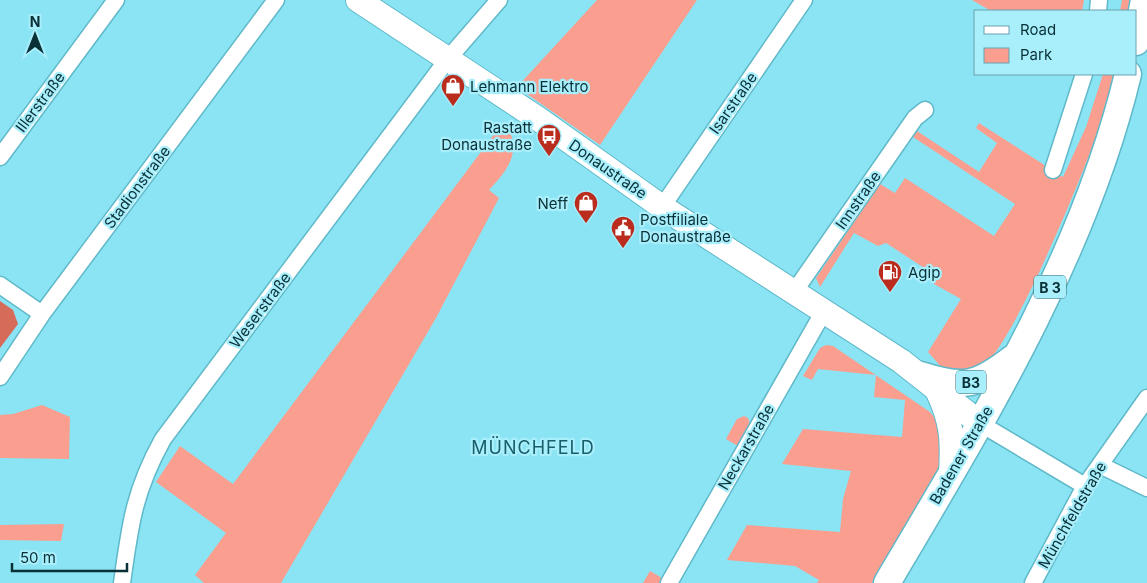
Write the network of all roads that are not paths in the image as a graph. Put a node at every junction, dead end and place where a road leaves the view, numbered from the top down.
1 (116, 0) edge
2 (276, 0) edge
3 (358, 0) edge
4 (499, 0) edge
5 (804, 0) edge
6 (1144, 0) edge
7 (1137, 37) edge
8 (447, 60) junction
9 (1084, 75) edge
10 (1128, 75) edge
11 (925, 110) dead end
12 (0, 156) edge
13 (1053, 170) dead end
14 (662, 207) junction
15 (0, 285) edge
16 (794, 292) junction
17 (824, 311) junction
18 (42, 314) junction
19 (1015, 356) junction
20 (0, 377) edge
21 (929, 382) junction
22 (1147, 398) edge
23 (981, 424) junction
24 (1100, 465) junction
25 (952, 473) junction
26 (1085, 486) junction
27 (1147, 488) edge
28 (122, 583) edge
29 (669, 583) edge
30 (887, 583) edge
31 (1033, 583) edge

1 - 12 street, Illerstraße
2 - 18 street, Stadionstraße
3 - 8 street, Donaustraße
4 - 8 street, Weserstraße
5 - 14 street, Isarstraße
6 - 7 main road
8 - 14 street, Donaustraße
8 - 28 street, Weserstraße
9 - 13 street
10 - 19 main road, Badener Straße / B 3
11 - 16 street, Innstraße
14 - 16 street, Donaustraße
15 - 18 street
16 - 17 street, Donaustraße
17 - 21 street, Donaustraße
17 - 29 street, Neckarstraße
18 - 20 street, Stadionstraße
19 - 21 main road, B3
19 - 23 main road, Badener Straße / B 3
21 - 23 street, Donaustraße
21 - 25 street
22 - 24 street, Münchfeldstraße
23 - 25 main road, Badener Straße / B 3
23 - 26 street
24 - 26 street, Münchfeldstraße
24 - 27 street
25 - 30 main road, Badener Straße / B 3
26 - 31 street, Münchfeldstraße

